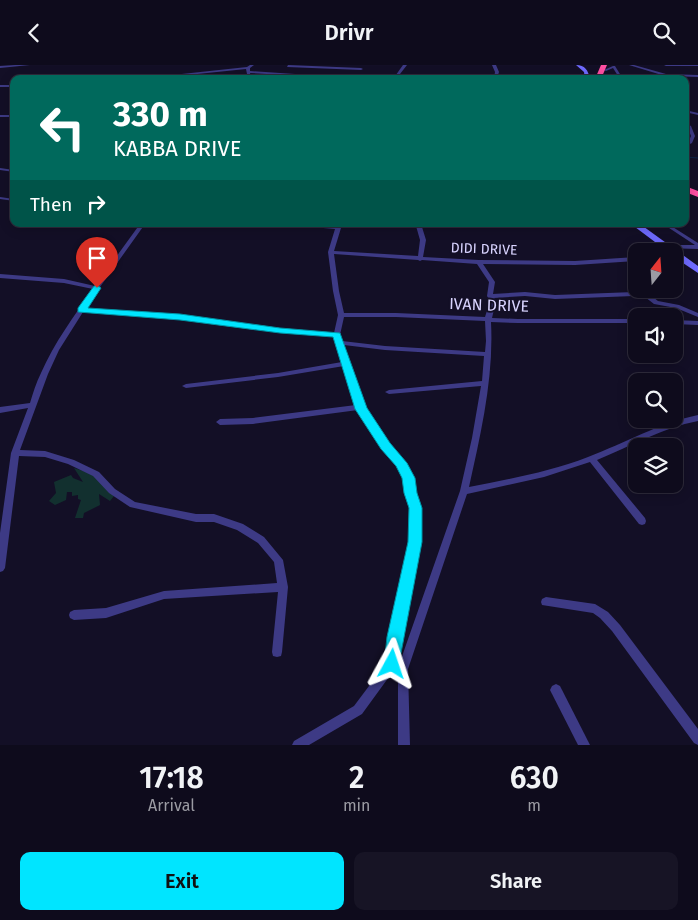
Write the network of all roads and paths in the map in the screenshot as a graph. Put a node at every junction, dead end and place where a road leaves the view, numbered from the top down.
1 (28, 65) edge
2 (405, 65) edge
3 (578, 65) edge
4 (630, 65) edge
5 (666, 65) edge
6 (698, 65) edge
7 (0, 67) edge
8 (288, 67) dead end
9 (362, 67) edge
10 (606, 67) edge
11 (250, 68) edge
12 (177, 75) edge
13 (316, 75) edge
14 (398, 75) edge
15 (587, 75) edge
16 (619, 75) edge
17 (661, 75) edge
18 (689, 129) edge
19 (690, 143) dead end
20 (140, 227) edge
21 (337, 227) edge
22 (419, 227) edge
23 (638, 227) edge
24 (670, 227) edge
25 (659, 243) edge
26 (698, 246) edge
27 (683, 249) edge
28 (331, 252) junction
29 (420, 259) junction
30 (628, 260) edge
31 (683, 260) edge
32 (479, 262) junction
33 (698, 270) edge
34 (0, 276) edge
35 (97, 288) junction
36 (490, 296) junction
37 (81, 310) junction
38 (341, 315) junction
39 (698, 315) edge
40 (488, 319) junction
41 (628, 321) edge
42 (683, 322) edge
43 (698, 323) edge
44 (338, 339) junction
45 (487, 354) junction
46 (348, 363) junction
47 (486, 383) junction
48 (186, 386) dead end
49 (389, 392) dead end
50 (33, 405) junction
51 (361, 407) junction
52 (0, 410) edge
53 (698, 418) edge
54 (220, 422) dead end
55 (15, 453) junction
56 (592, 459) junction
57 (464, 491) junction
58 (642, 521) dead end
59 (0, 568) edge
60 (283, 587) junction
61 (546, 602) dead end
62 (74, 615) dead end
63 (277, 652) dead end
64 (398, 666) junction
65 (556, 690) dead end
66 (698, 739) edge
67 (298, 745) edge
68 (404, 745) edge
69 (584, 745) edge

1 - 7 street
2 - 14 street
3 - 15 street
4 - 17 street
5 - 6 street
8 - 9 street
10 - 16 street
11 - 12 street
11 - 13 street
18 - 19 street
20 - 35 street
21 - 28 street
22 - 29 street
23 - 25 street
24 - 26 street
26 - 27 street
28 - 29 street, DIDI DRIVE
28 - 38 street
29 - 32 street, DIDI DRIVE
30 - 32 street, DIDI DRIVE
31 - 33 street
32 - 36 street
34 - 35 street
35 - 37 street
36 - 39 street
36 - 40 street
37 - 44 street
37 - 50 street
38 - 40 street, IVAN DRIVE
38 - 44 street
40 - 41 street, IVAN DRIVE
40 - 45 street
42 - 43 street
44 - 45 street
44 - 46 street
45 - 47 street
46 - 48 street
46 - 51 street
47 - 49 street
47 - 57 street
50 - 52 street
50 - 55 street
51 - 54 street
51 - 64 street
53 - 56 street
55 - 59 street
55 - 60 street
56 - 57 street
56 - 58 street
57 - 64 street
60 - 62 street
60 - 63 street
61 - 66 street
64 - 67 street
64 - 68 street
65 - 69 street

